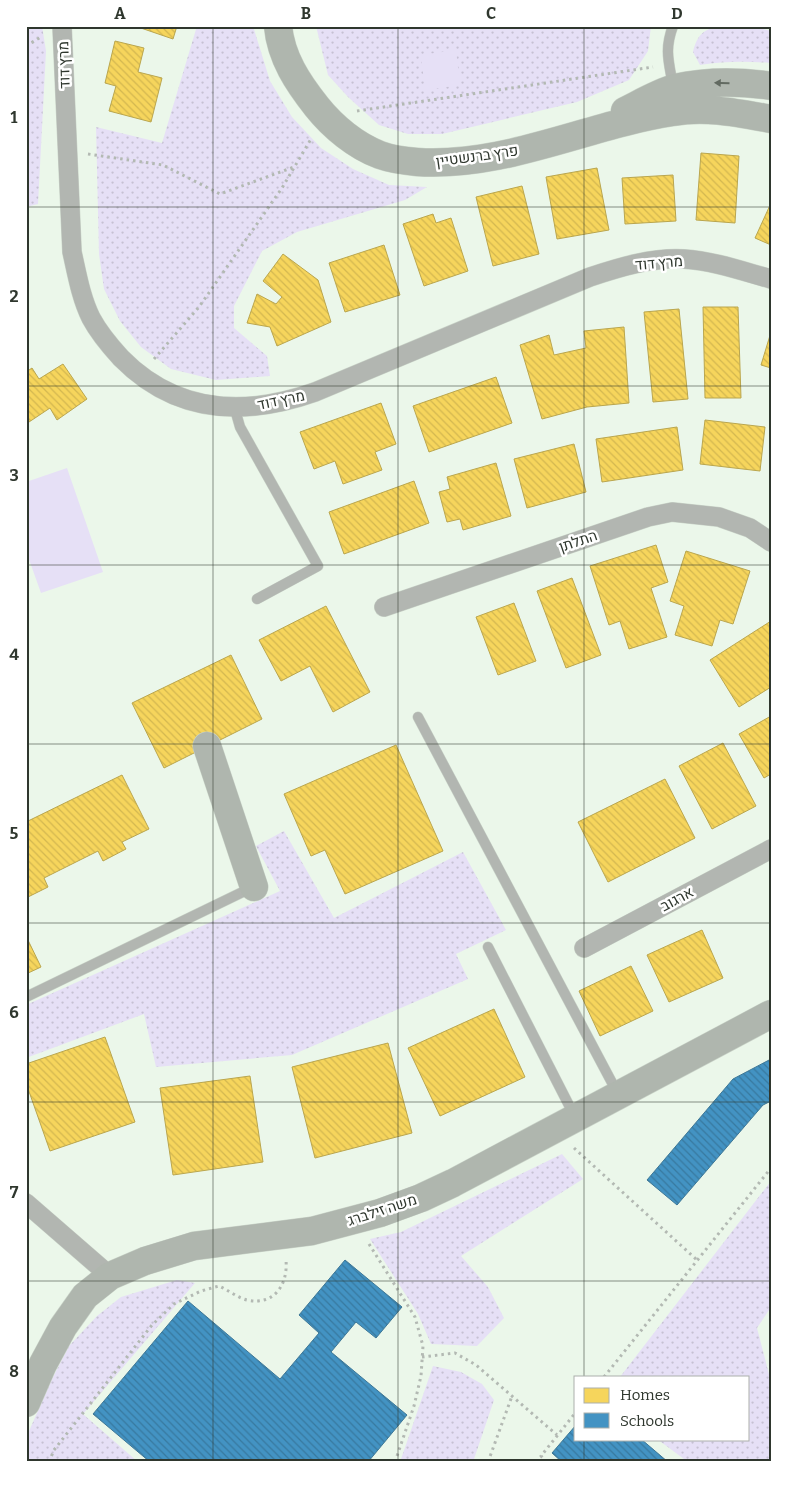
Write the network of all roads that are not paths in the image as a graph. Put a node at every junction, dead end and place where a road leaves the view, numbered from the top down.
1 (62, 26) edge
2 (278, 26) edge
3 (673, 26) edge
4 (771, 86) edge
5 (676, 93) junction
6 (771, 119) edge
7 (771, 279) edge
8 (234, 406) junction
9 (771, 542) edge
10 (257, 599) dead end
11 (384, 607) dead end
12 (418, 717) dead end
13 (207, 746) dead end
14 (771, 849) edge
15 (254, 887) joint
16 (488, 947) dead end
17 (584, 948) dead end
18 (26, 997) edge
19 (771, 1014) edge
20 (618, 1095) junction
21 (564, 1124) junction
22 (26, 1203) edge
23 (110, 1276) junction
24 (26, 1403) edge

1 - 8 street, מרץ דוד
2 - 5 street, פרץ ברנשטיין
3 - 5 lane
4 -> 5 street, פרץ ברנשטיין
5 - 6 street, פרץ ברנשטיין
7 - 8 street, מרץ דוד
8 - 10 lane
9 - 11 street, התלתן
12 - 20 lane
13 - 15 street
14 - 17 street, ארגוב
15 - 18 lane
16 - 21 lane
19 - 20 street, משה זילברג
20 - 21 street, משה זילברג
21 - 23 street, משה זילברג
22 - 23 street
23 - 24 street, משה זילברג

